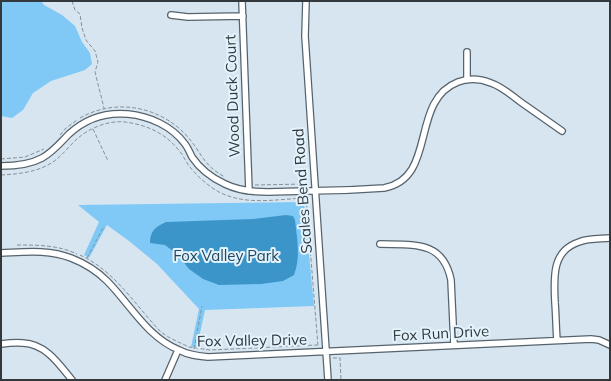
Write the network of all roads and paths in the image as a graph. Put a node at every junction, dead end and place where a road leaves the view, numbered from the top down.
1 (72, 1) edge
2 (242, 1) edge
3 (306, 1) edge
4 (171, 15) dead end
5 (243, 16) junction
6 (467, 52) dead end
7 (467, 80) junction
8 (104, 109) junction
9 (93, 129) junction
10 (562, 131) dead end
11 (59, 136) dead end
12 (45, 149) dead end
13 (1, 159) edge
14 (108, 161) dead end
15 (1, 166) edge
16 (1, 174) edge
17 (230, 180) dead end
18 (248, 184) junction
19 (305, 184) dead end
20 (248, 191) junction
21 (315, 191) junction
22 (306, 198) dead end
23 (104, 226) dead end
24 (610, 238) edge
25 (380, 244) dead end
26 (17, 245) dead end
27 (1, 253) edge
28 (87, 258) junction
29 (202, 306) dead end
30 (557, 340) junction
31 (1, 344) edge
32 (454, 345) junction
33 (610, 345) edge
34 (194, 348) junction
35 (326, 348) junction
36 (178, 350) junction
37 (193, 355) junction
38 (72, 380) edge
39 (165, 380) edge
40 (328, 380) edge

1 - 8 path
2 - 5 street, Wood Duck Court
3 - 21 street, Scales Bend Road
4 - 5 street
5 - 18 street, Wood Duck Court
6 - 7 street
7 - 10 street
7 - 21 street
8 - 11 path
8 - 17 path
9 - 14 path
9 - 16 path
9 - 22 path
12 - 13 path
15 - 20 street
18 - 19 path
18 - 20 street, Wood Duck Court
20 - 21 street
21 - 35 street, Scales Bend Road
23 - 28 path
24 - 30 street
25 - 32 street
26 - 28 path
27 - 36 street, Fox Valley Drive
28 - 34 path
29 - 34 path
30 - 32 street, Fox Run Drive
30 - 33 street, Fox Run Drive
31 - 38 street
32 - 35 street, Fox Run Drive
34 - 35 path
34 - 37 path
35 - 37 street, Fox Valley Drive
35 - 40 street, Scales Bend Road
36 - 37 street, Fox Valley Drive
36 - 39 street

